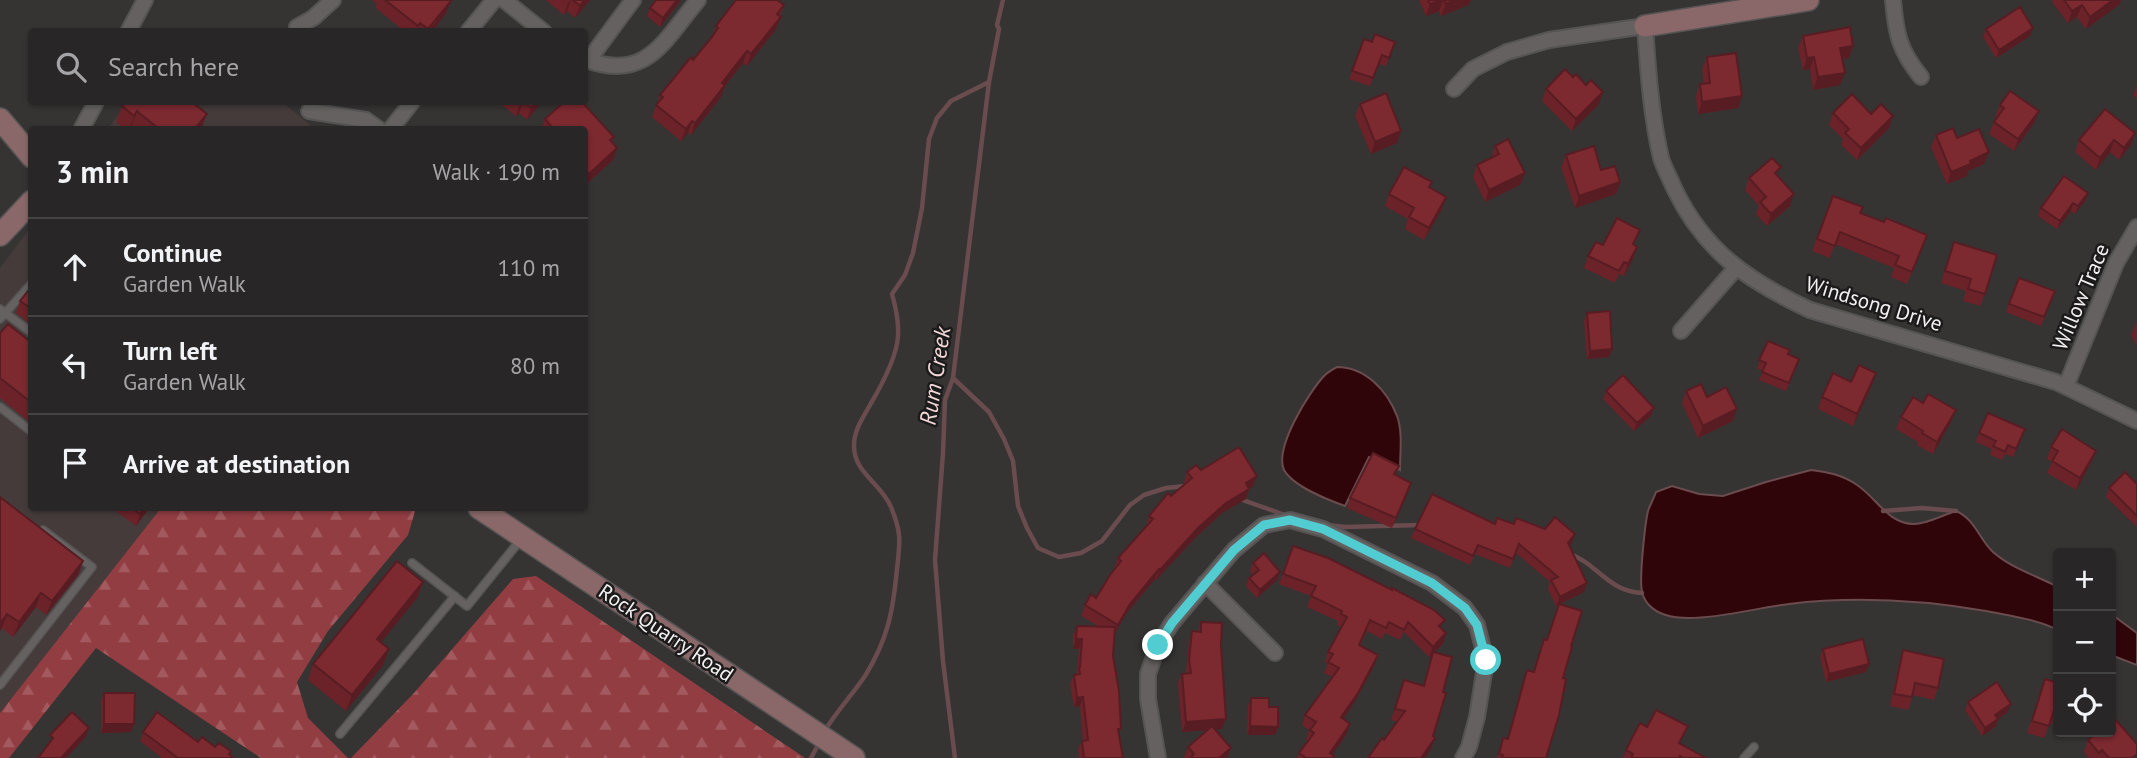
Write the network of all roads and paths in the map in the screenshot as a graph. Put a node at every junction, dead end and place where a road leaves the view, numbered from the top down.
1 (145, 0) edge
2 (333, 0) edge
3 (494, 0) edge
4 (504, 0) edge
5 (634, 0) edge
6 (698, 0) edge
7 (1808, 0) edge
8 (1893, 0) edge
9 (1645, 26) junction
10 (297, 27) dead end
11 (130, 28) edge
12 (471, 28) edge
13 (539, 28) edge
14 (588, 58) edge
15 (588, 61) edge
16 (1921, 77) dead end
17 (1454, 89) dead end
18 (94, 105) edge
19 (410, 105) edge
20 (309, 111) dead end
21 (0, 119) edge
22 (83, 126) edge
23 (374, 126) edge
24 (393, 126) edge
25 (28, 152) edge
26 (28, 205) edge
27 (2137, 227) edge
28 (0, 235) edge
29 (1736, 268) junction
30 (28, 287) edge
31 (1, 313) edge
32 (28, 330) edge
33 (1681, 331) dead end
34 (2066, 386) junction
35 (0, 407) edge
36 (2137, 421) edge
37 (28, 429) edge
38 (484, 511) edge
39 (31, 521) edge
40 (523, 537) junction
41 (412, 563) dead end
42 (1205, 583) junction
43 (455, 596) junction
44 (1275, 653) dead end
45 (0, 685) edge
46 (340, 734) dead end
47 (1754, 747) dead end
48 (854, 758) edge
49 (1158, 758) edge
50 (1462, 758) edge
51 (1744, 758) edge

1 - 11 street
2 - 10 street
3 - 12 street
4 - 13 street
5 - 14 street
6 - 15 street
7 - 9 street
8 - 16 street
9 - 17 street
9 - 29 street, Windsong Drive
18 - 22 street
19 - 24 street
20 - 23 street
21 - 25 street
26 - 28 street
27 - 34 street, Willow Trace
29 - 33 street
29 - 34 street, Windsong Drive
30 - 31 lane
31 - 32 lane
34 - 36 street, Windsong Drive
35 - 37 lane
38 - 40 street, Rock Quarry Road
39 - 45 lane
40 - 43 lane
40 - 48 street, Rock Quarry Road
41 - 43 lane
42 - 44 street
42 - 49 street
42 - 50 street
43 - 46 lane
47 - 51 lane

